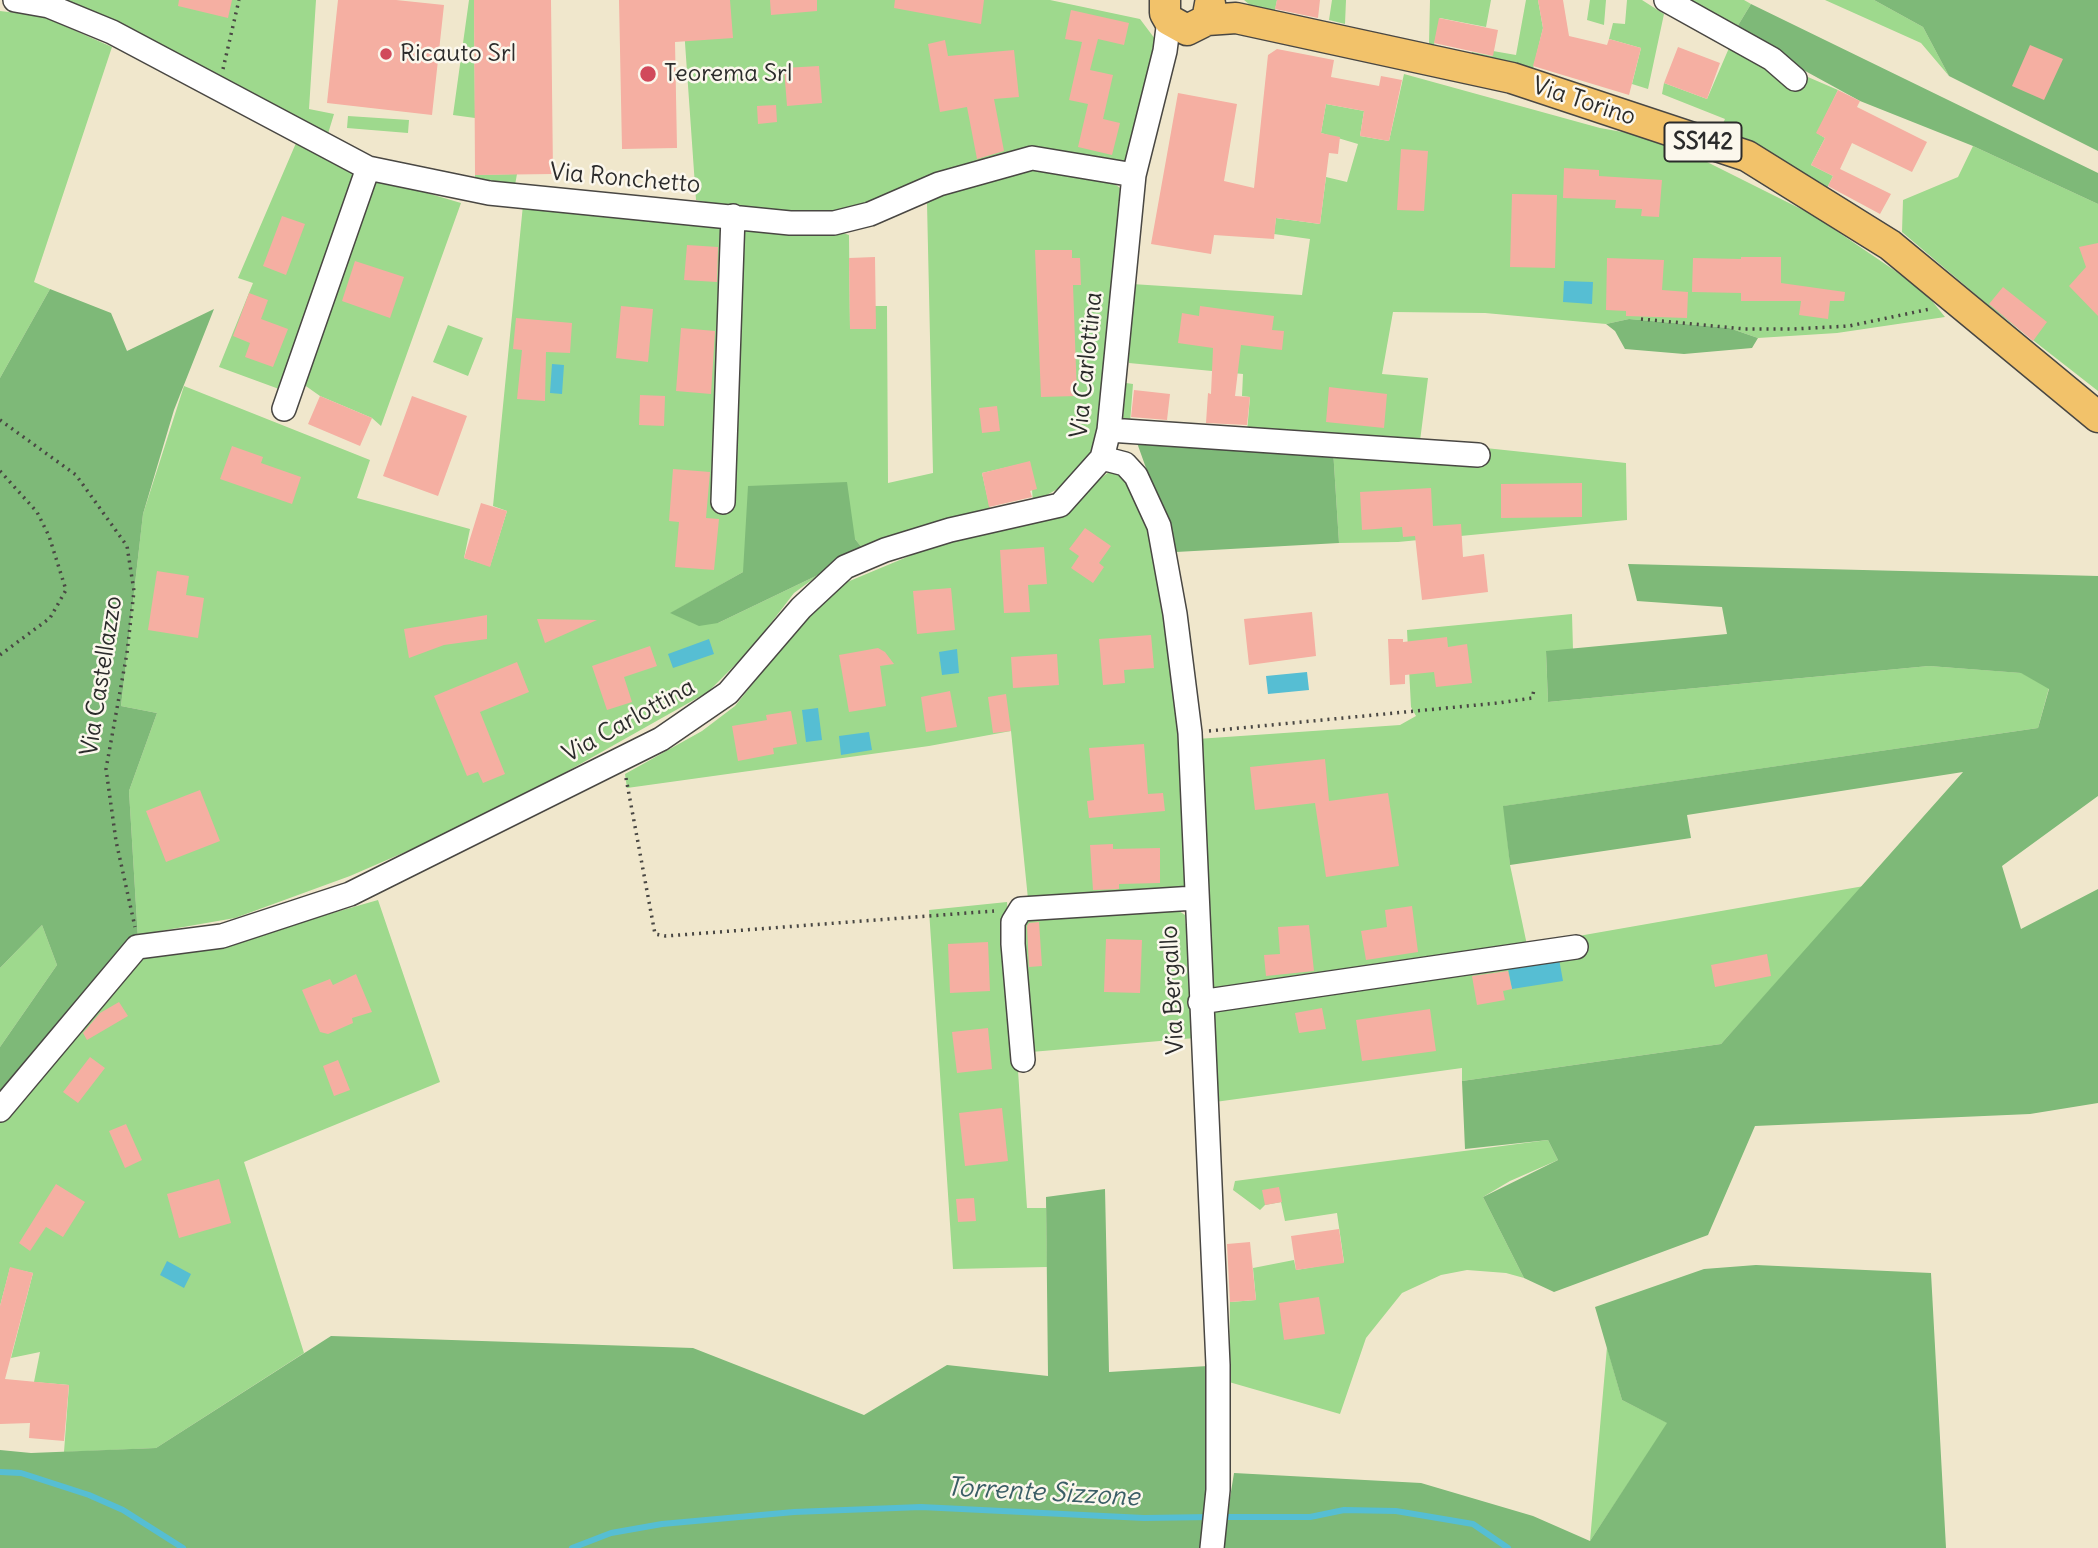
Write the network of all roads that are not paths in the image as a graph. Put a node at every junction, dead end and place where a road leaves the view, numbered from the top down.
1 (15, 0) edge
2 (1666, 0) edge
3 (1182, 11) edge
4 (1794, 79) dead end
5 (368, 168) junction
6 (1134, 175) junction
7 (733, 216) junction
8 (284, 409) dead end
9 (2098, 417) edge
10 (1109, 430) junction
11 (1478, 455) dead end
12 (1102, 458) junction
13 (723, 502) dead end
14 (1195, 898) junction
15 (1576, 947) dead end
16 (1200, 1002) junction
17 (1023, 1060) dead end
18 (0, 1110) edge
19 (1213, 1543) edge

1 - 5 street, Via Ronchetto
2 - 4 street
3 - 6 street
3 - 9 main road, Via Torino / SS142
5 - 7 street, Via Ronchetto
5 - 8 street
6 - 7 street, Via Ronchetto
6 - 10 street, Via Carlottina
7 - 13 street
10 - 11 street
10 - 12 street, Via Carlottina
12 - 14 street, Via Bergallo
12 - 18 street, Via Carlottina
14 - 16 street, Via Bergallo
14 - 17 street
15 - 16 street
16 - 19 street, Via Bergallo

